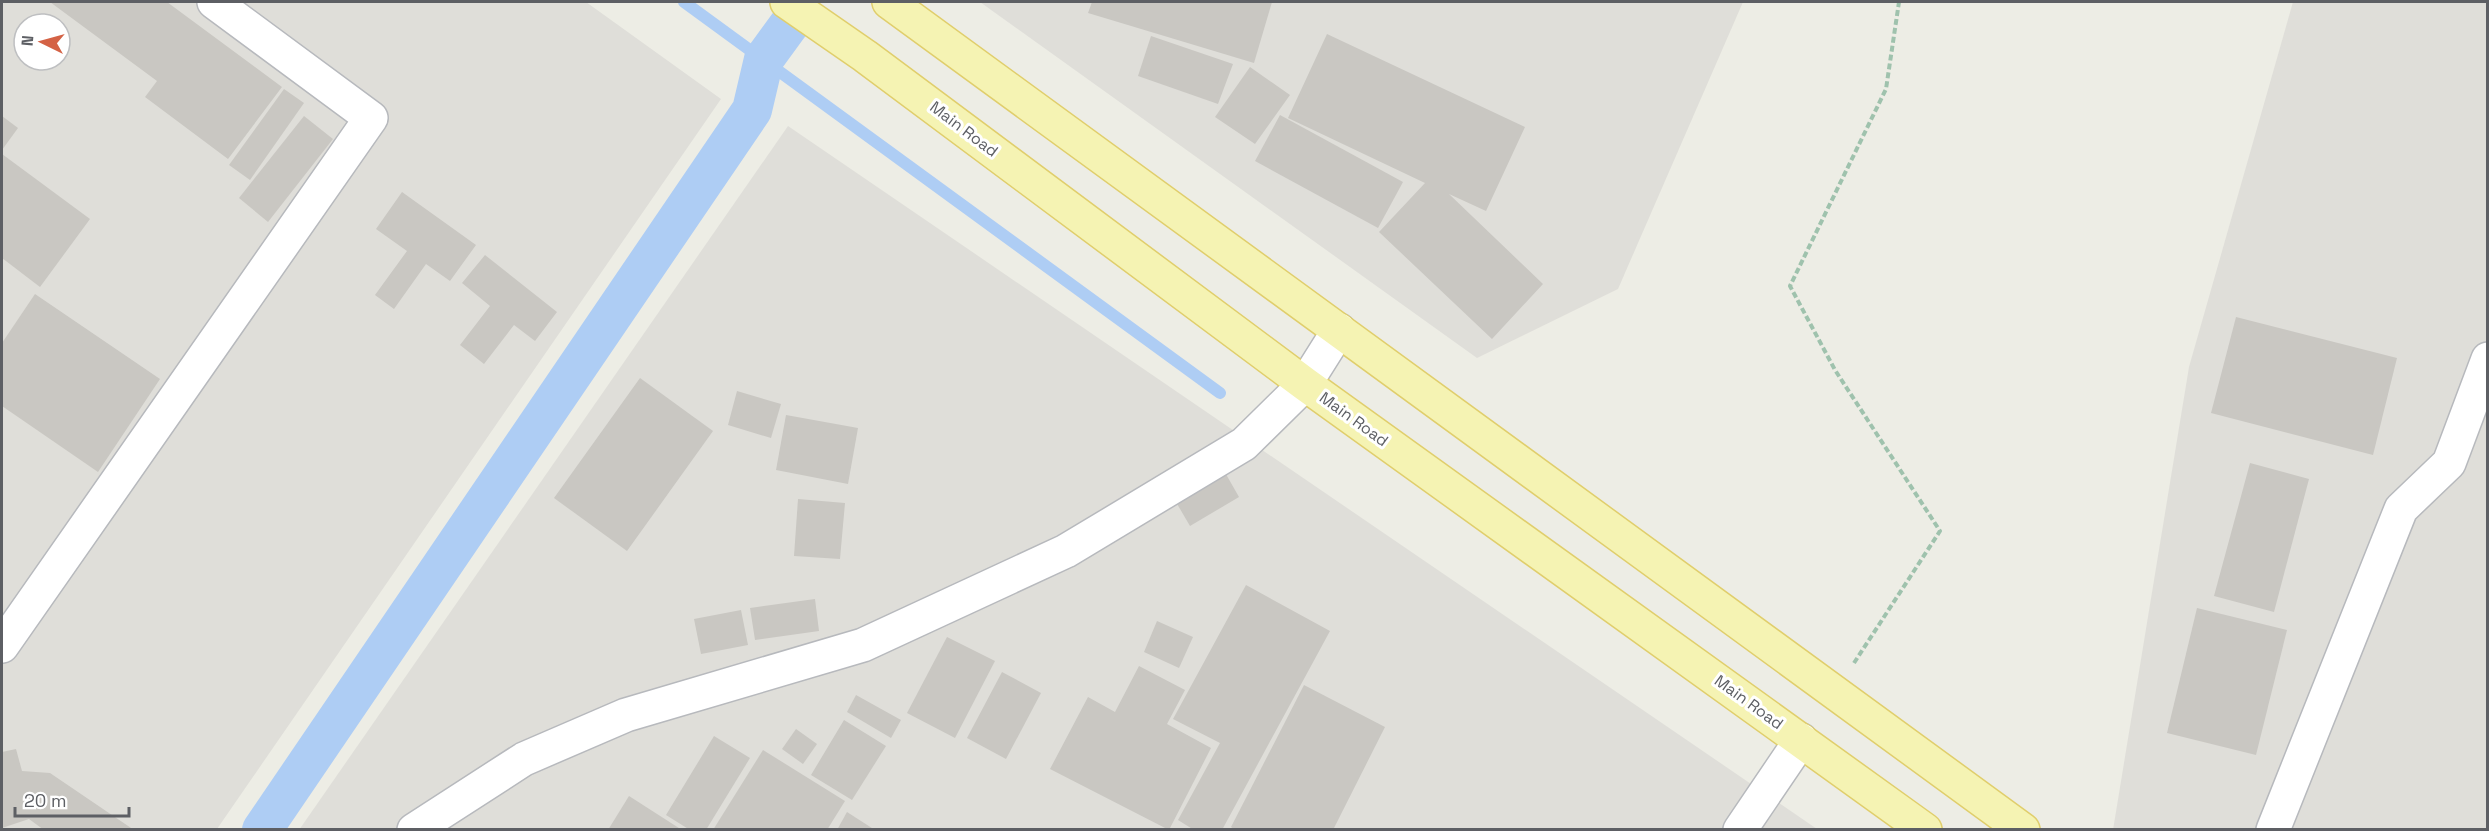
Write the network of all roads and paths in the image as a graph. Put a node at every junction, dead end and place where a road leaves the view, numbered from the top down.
1 (214, 2) edge
2 (787, 2) edge
3 (889, 2) edge
4 (1899, 2) edge
5 (1339, 330) junction
6 (2487, 359) edge
7 (1305, 384) junction
8 (2, 646) edge
9 (1835, 692) junction
10 (1801, 740) junction
11 (414, 830) edge
12 (1740, 830) edge
13 (1925, 830) edge
14 (2023, 830) edge
15 (2273, 830) edge

1 - 8 street
2 - 7 main road, Main Road
3 - 5 main road
4 - 9 path
5 - 7 street
5 - 9 main road
6 - 15 street
7 - 10 main road, Main Road
7 - 11 street
9 - 14 main road
10 - 12 street
10 - 13 main road, Main Road

